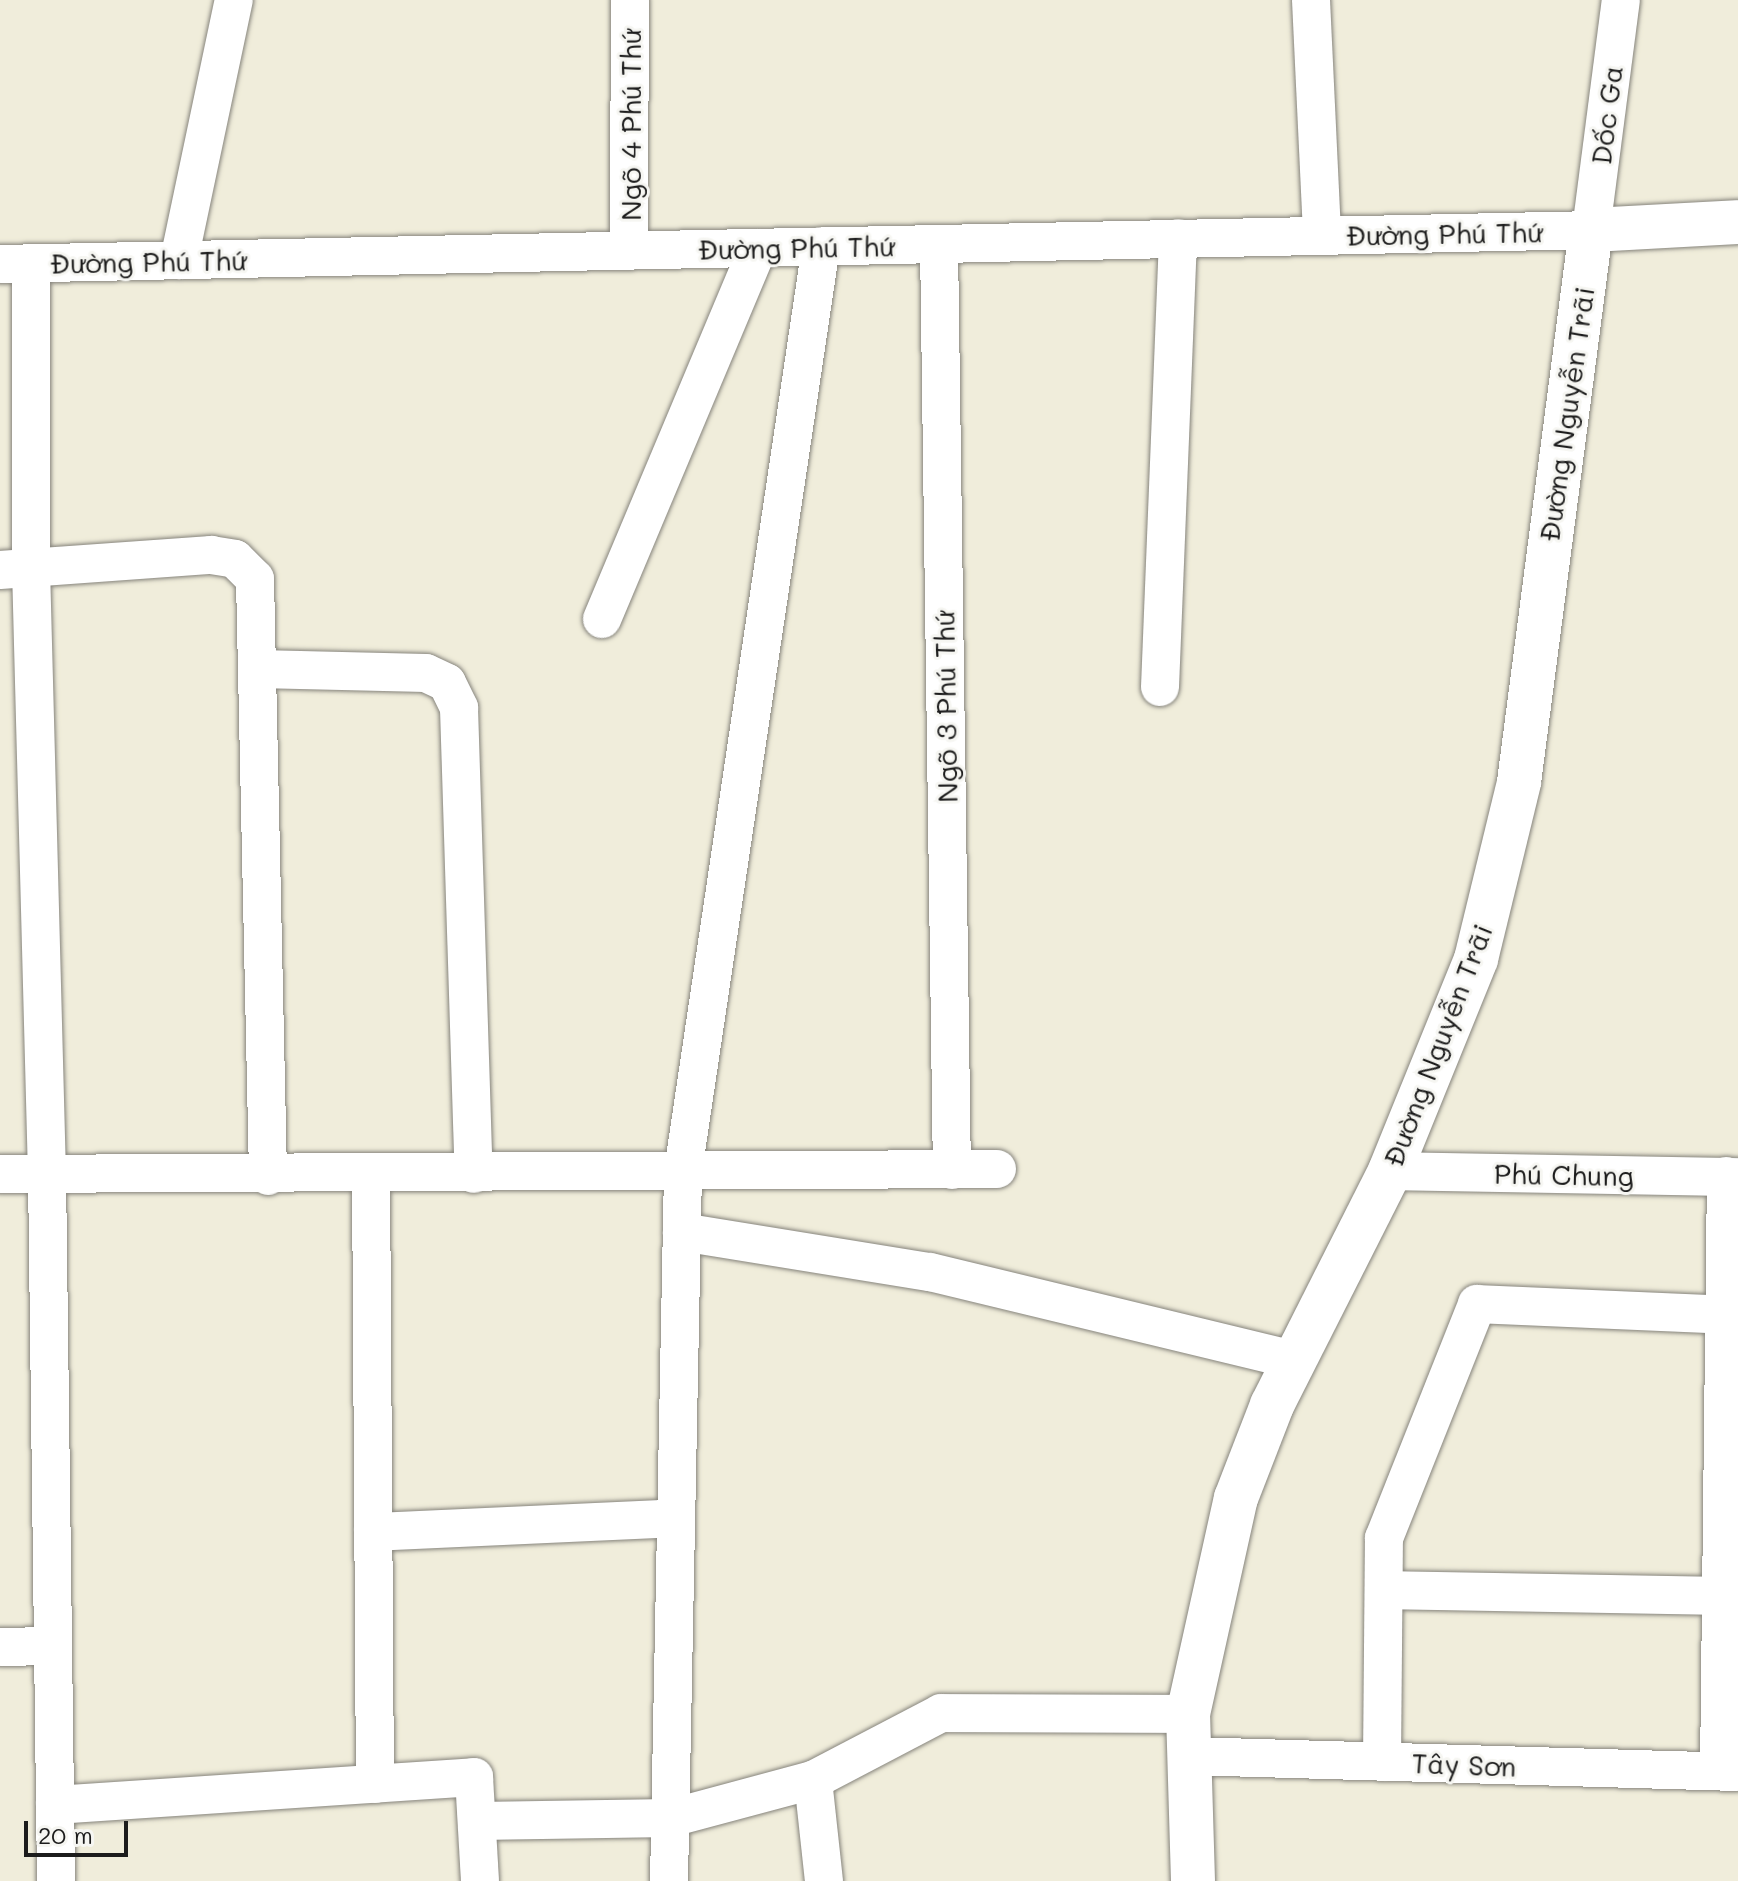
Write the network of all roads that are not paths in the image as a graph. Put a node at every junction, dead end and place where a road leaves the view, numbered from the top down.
1 (234, 0) edge
2 (630, 0) edge
3 (1311, 0) edge
4 (1621, 0) edge
5 (1738, 222) edge
6 (1591, 230) junction
7 (1322, 235) junction
8 (1178, 238) junction
9 (939, 244) junction
10 (821, 246) junction
11 (758, 248) junction
12 (629, 251) junction
13 (179, 260) junction
14 (16, 264) edge
15 (15, 569) edge
16 (602, 619) dead end
17 (258, 669) junction
18 (1160, 687) dead end
19 (997, 1169) dead end
20 (952, 1170) junction
21 (683, 1171) junction
22 (1390, 1171) junction
23 (371, 1172) junction
24 (47, 1173) junction
25 (0, 1174) edge
26 (474, 1174) junction
27 (268, 1176) junction
28 (1732, 1176) edge
29 (682, 1232) junction
30 (1724, 1315) junction
31 (1295, 1360) junction
32 (676, 1518) junction
33 (373, 1532) junction
34 (1384, 1590) junction
35 (1721, 1596) junction
36 (53, 1646) junction
37 (0, 1647) edge
38 (1188, 1735) junction
39 (1382, 1762) junction
40 (1728, 1772) edge
41 (813, 1780) junction
42 (375, 1784) junction
43 (55, 1805) junction
44 (671, 1818) junction
45 (477, 1821) junction
46 (56, 1881) edge
47 (480, 1881) edge
48 (669, 1881) edge
49 (824, 1881) edge
50 (1193, 1881) edge

1 - 13 street
2 - 12 street, Ngõ 4 Phú Thứ
3 - 7 street
4 - 6 street, Dốc Ga
5 - 6 highway
6 - 7 street, Đường Phú Thứ
6 - 22 highway, Đường Nguyễn Trãi
7 - 8 street, Đường Phú Thứ
8 - 9 street, Đường Phú Thứ
8 - 18 street
9 - 10 street, Đường Phú Thứ
9 - 20 street, Ngõ 3 Phú Thứ
10 - 11 street, Đường Phú Thứ
10 - 21 street
11 - 12 street, Đường Phú Thứ
11 - 16 street
12 - 13 street, Đường Phú Thứ
13 - 14 street, Đường Phú Thứ
14 - 15 street
15 - 17 street
15 - 24 street
17 - 26 street
17 - 27 street
19 - 20 street
20 - 21 street
21 - 26 street
21 - 29 street
22 - 28 street, Phú Chung
22 - 31 highway, Đường Nguyễn Trãi
23 - 26 street
23 - 27 street
23 - 33 street
24 - 25 street
24 - 27 street
24 - 36 street
28 - 30 street
29 - 31 street
29 - 32 street
30 - 34 street
30 - 35 street
31 - 38 highway, Đường Nguyễn Trãi
32 - 33 street
32 - 44 street
33 - 42 street
34 - 35 street
34 - 39 street
35 - 40 street
36 - 37 street
36 - 43 street
38 - 39 street, Tây Sơn
38 - 41 street, Tây Sơn
38 - 50 highway, Đường Nguyễn Trãi
39 - 40 street, Tây Sơn
41 - 44 street, Tây Sơn
41 - 49 street
42 - 43 street
42 - 45 street
43 - 46 street
44 - 45 street, Tây Sơn
44 - 48 street
45 - 47 street

